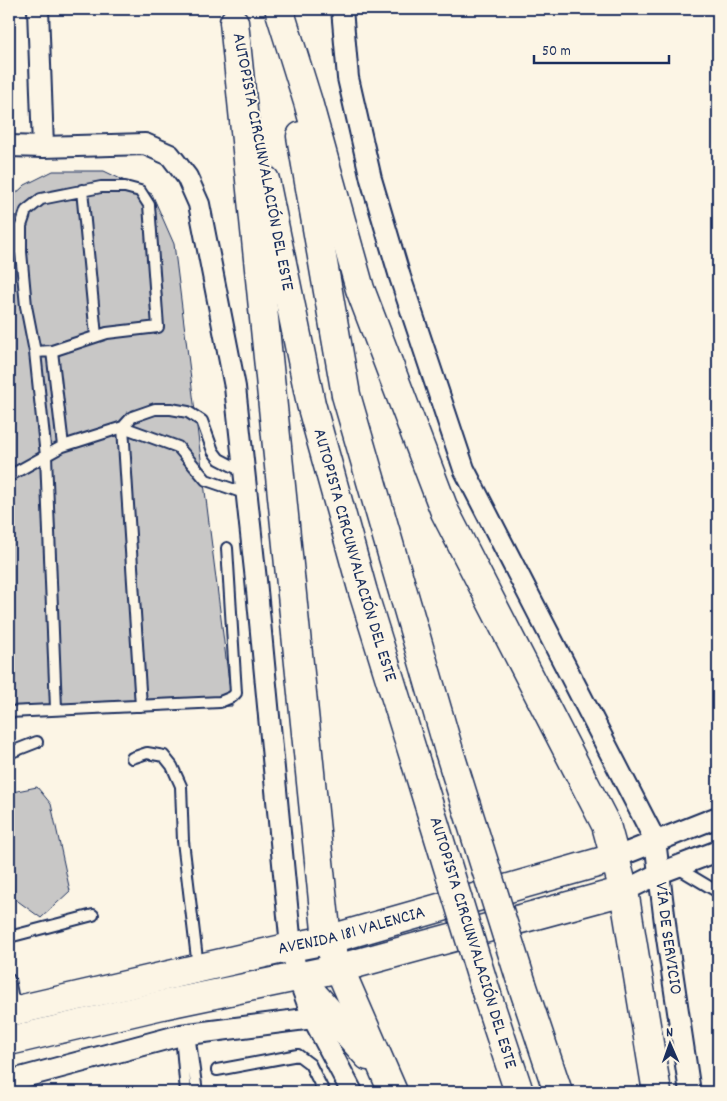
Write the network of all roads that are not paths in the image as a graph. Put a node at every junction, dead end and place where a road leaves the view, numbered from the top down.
1 (38, 9) edge
2 (342, 9) edge
3 (279, 10) edge
4 (233, 16) edge
5 (9, 146) edge
6 (43, 147) junction
7 (82, 190) junction
8 (96, 336) junction
9 (52, 351) junction
10 (35, 352) junction
11 (123, 428) junction
12 (62, 446) junction
13 (46, 456) junction
14 (244, 472) junction
15 (9, 476) edge
16 (247, 494) junction
17 (227, 548) dead end
18 (141, 706) junction
19 (56, 708) junction
20 (9, 712) edge
21 (36, 742) dead end
22 (9, 753) edge
23 (132, 758) dead end
24 (718, 817) edge
25 (655, 840) junction
26 (718, 851) edge
27 (614, 858) junction
28 (668, 870) junction
29 (624, 891) junction
30 (718, 892) edge
31 (93, 914) dead end
32 (9, 936) edge
33 (327, 940) junction
34 (291, 947) junction
35 (198, 968) junction
36 (340, 968) junction
37 (298, 977) junction
38 (9, 979) edge
39 (12, 1012) edge
40 (313, 1018) junction
41 (185, 1034) junction
42 (9, 1041) edge
43 (217, 1070) dead end
44 (9, 1081) edge
45 (390, 1086) edge
46 (186, 1092) edge
47 (197, 1092) edge
48 (324, 1092) edge
49 (352, 1092) edge
50 (519, 1092) edge
51 (558, 1092) edge
52 (657, 1092) edge
53 (690, 1092) edge

1 - 6 street
2 - 25 street, VÍA DE SERVICIO
3 - 27 main road
3 - 51 main road, AUTOPISTA CIRCUNVALACIÓN DEL ESTE, bridge
4 - 33 main road
4 - 50 main road, AUTOPISTA CIRCUNVALACIÓN DEL ESTE, bridge
5 - 6 street
6 - 14 street
7 - 8 lane
7 - 8 lane
7 - 10 lane
8 - 9 lane
9 - 10 lane
9 - 12 lane
10 - 13 lane
11 - 12 lane
11 - 14 lane
11 - 16 lane
11 - 18 lane
12 - 13 lane
13 - 15 lane
13 - 19 lane
14 - 16 street
16 - 34 street
17 - 18 lane
18 - 19 lane
19 - 20 lane
21 - 22 lane
23 - 35 lane
24 - 25 street, AVENIDA 181 VALENCIA
25 - 27 street, AVENIDA 181 VALENCIA
25 - 28 street, VÍA DE SERVICIO
26 - 28 street, AVENIDA 181 VALENCIA
27 - 29 main road
27 - 33 main road, AVENIDA 181 VALENCIA
28 - 29 street, AVENIDA 181 VALENCIA
28 - 30 lane
28 - 53 street, VÍA DE SERVICIO
29 - 36 main road, AVENIDA 181 VALENCIA
29 - 52 main road
31 - 32 lane
33 - 34 main road, AVENIDA 181 VALENCIA
33 - 36 main road
34 - 35 main road, AVENIDA 181 VALENCIA
34 - 37 street
35 - 39 main road, AVENIDA 181 VALENCIA
36 - 37 main road, AVENIDA 181 VALENCIA
36 - 45 main road
37 - 40 street
37 - 42 main road, AVENIDA 181 VALENCIA
37 - 45 main road
38 - 39 lane
40 - 41 street
40 - 49 street
41 - 44 street
41 - 46 lane
41 - 47 lane
43 - 48 lane

